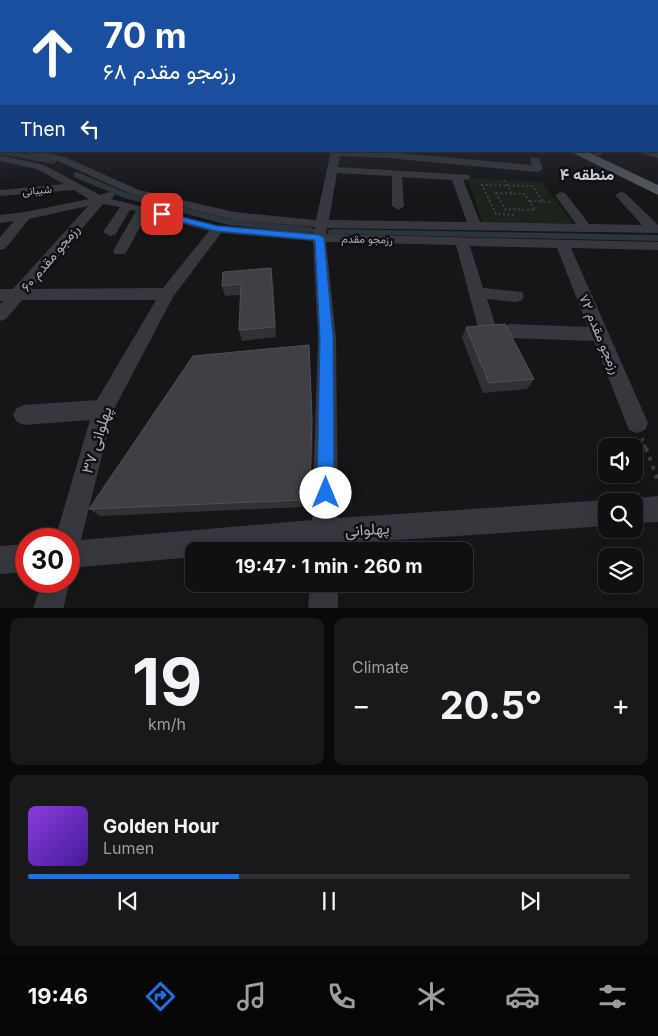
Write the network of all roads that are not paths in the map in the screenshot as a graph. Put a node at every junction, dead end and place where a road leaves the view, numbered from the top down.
1 (58, 152) edge
2 (336, 152) edge
3 (577, 152) edge
4 (597, 152) edge
5 (18, 156) edge
6 (48, 156) junction
7 (388, 156) edge
8 (0, 158) edge
9 (438, 159) edge
10 (535, 160) dead end
11 (0, 167) edge
12 (332, 170) junction
13 (397, 174) junction
14 (658, 181) edge
15 (73, 187) junction
16 (120, 188) junction
17 (658, 191) edge
18 (0, 193) edge
19 (621, 195) dead end
20 (103, 199) junction
21 (563, 199) road end
22 (127, 205) junction
23 (398, 206) dead end
24 (143, 210) junction
25 (25, 216) junction
26 (0, 219) edge
27 (475, 226) junction
28 (585, 228) junction
29 (217, 229) junction
30 (656, 229) edge
31 (320, 231) junction
32 (110, 232) dead end
33 (462, 241) junction
34 (562, 244) junction
35 (0, 246) edge
36 (658, 246) edge
37 (120, 251) dead end
38 (477, 293) junction
39 (19, 294) junction
40 (168, 294) junction
41 (0, 295) edge
42 (516, 296) dead end
43 (0, 315) edge
44 (487, 328) edge
45 (510, 331) edge
46 (600, 334) junction
47 (103, 409) junction
48 (24, 415) dead end
49 (637, 423) road end
50 (658, 509) edge
51 (643, 510) edge
52 (598, 514) edge
53 (71, 528) edge
54 (325, 542) edge
55 (185, 549) edge
56 (80, 554) edge
57 (15, 559) edge
58 (0, 560) edge
59 (324, 592) edge
60 (52, 593) edge
61 (48, 608) edge
62 (323, 608) edge

1 - 6 street
2 - 7 street
2 - 12 street
3 - 17 main road
4 - 14 main road
5 - 6 street, رزمجو مقدم
5 - 8 street, رزمجو مقدم
5 - 11 street
5 - 15 street, رزمجو مقدم
6 - 16 street, رزمجو مقدم
7 - 9 street
9 - 10 street
12 - 13 street
12 - 31 street
13 - 23 street
13 - 27 street
15 - 18 street, شیبانی
15 - 20 street, رزمجو مقدم
16 - 20 street
16 - 31 street, رزمجو مقدم
19 - 30 street
20 - 22 street, رزمجو مقدم
20 - 25 street
20 - 39 street, رزمجو مقدم ۶۰
21 - 28 street
22 - 24 street, رزمجو مقدم
22 - 32 street
24 - 29 street, رزمجو مقدم
24 - 37 street
25 - 26 street
25 - 35 street
27 - 28 street, رزمجو مقدم
27 - 31 street, رزمجو مقدم
28 - 30 street, رزمجو مقدم
29 - 31 street, رزمجو مقدم
29 - 40 street, پهلوانی ۳۷
31 - 33 street, رزمجو مقدم
31 - 54 street
33 - 34 street, رزمجو مقدم
33 - 38 street
34 - 36 street, رزمجو مقدم
34 - 46 street, رزمجو مقدم ۷۲
38 - 42 street
38 - 44 street
39 - 40 street
39 - 41 street
39 - 43 street, رزمجو مقدم ۶۰
40 - 47 street, پهلوانی ۳۷
45 - 46 street
46 - 49 street, رزمجو مقدم ۷۲
47 - 48 street
47 - 53 street, پهلوانی ۳۷
50 - 51 street
52 - 54 street, پهلوانی
55 - 56 street, پهلوانی
57 - 58 street
59 - 62 street
60 - 61 street

